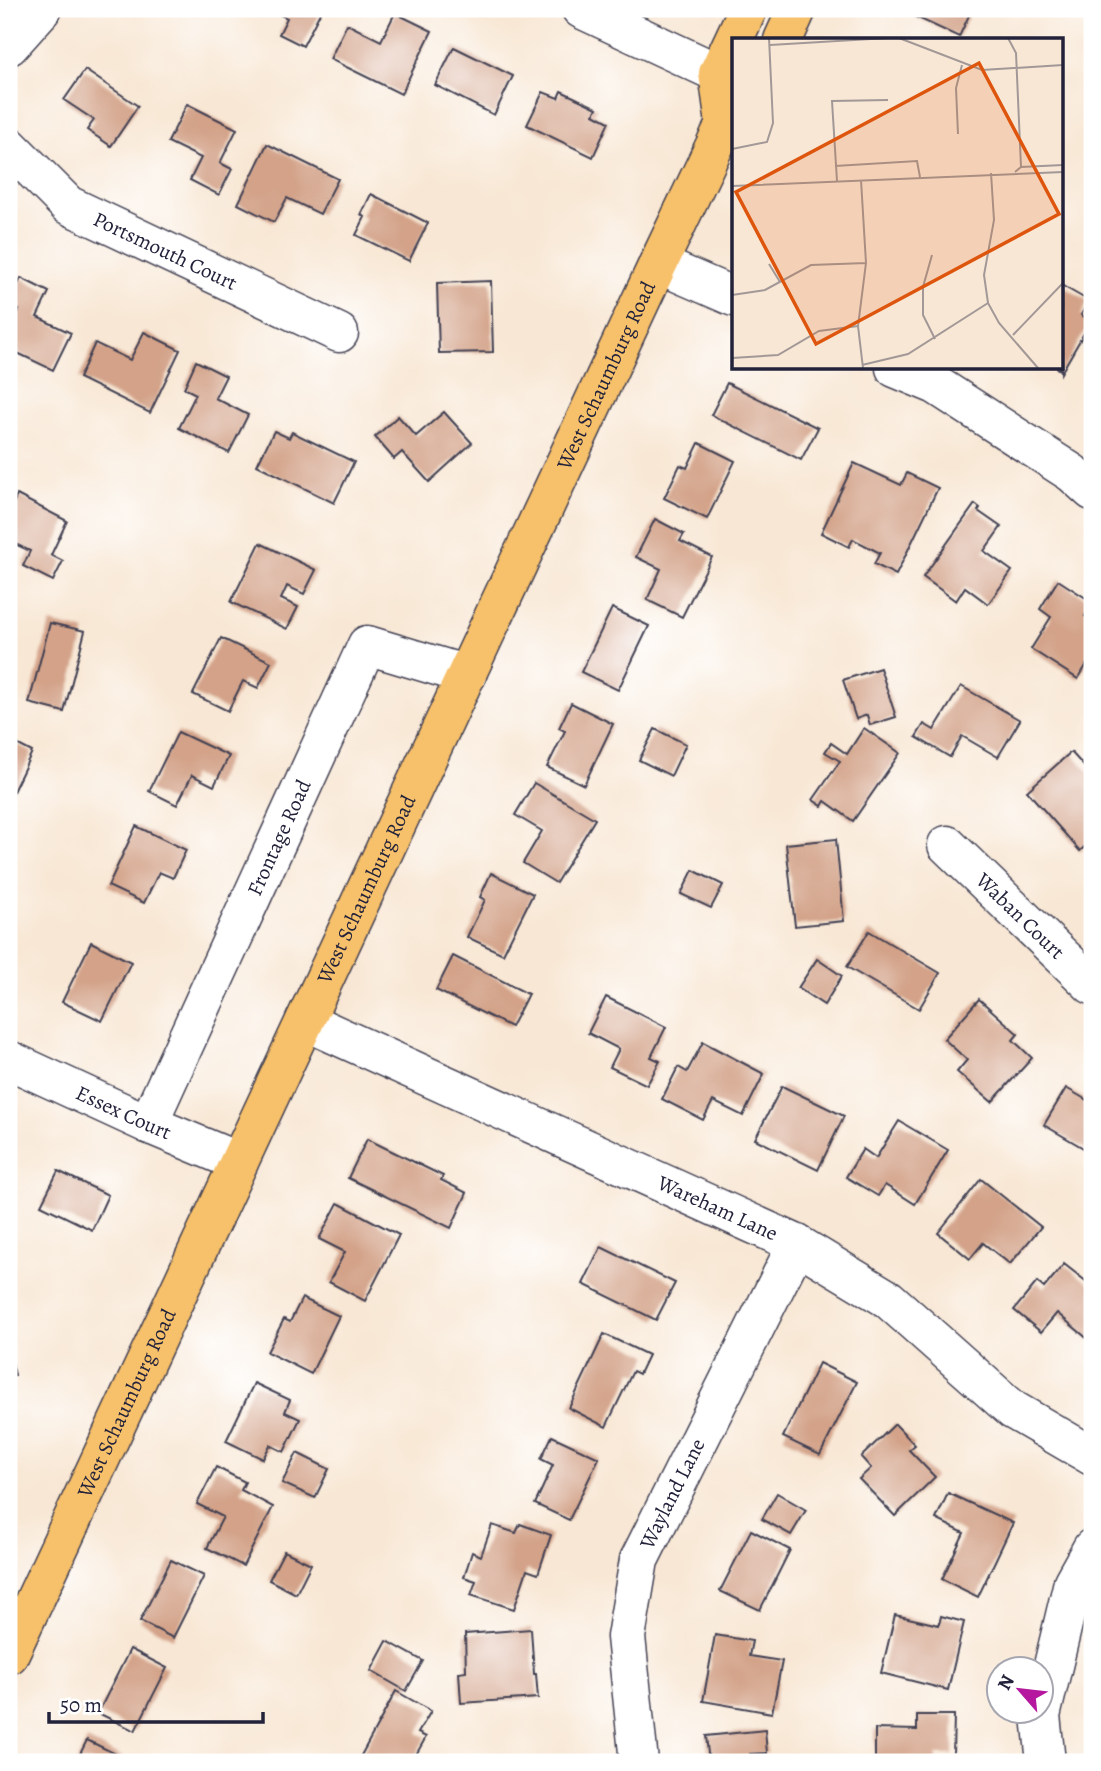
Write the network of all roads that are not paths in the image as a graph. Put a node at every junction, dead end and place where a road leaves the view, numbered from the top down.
1 (42, 9) edge
2 (581, 9) edge
3 (748, 9) edge
4 (797, 9) edge
5 (734, 38) edge
6 (784, 38) edge
7 (732, 43) edge
8 (9, 46) edge
9 (718, 73) junction
10 (729, 119) edge
11 (9, 146) edge
12 (659, 264) junction
13 (732, 297) edge
14 (339, 333) dead end
15 (897, 369) edge
16 (1092, 491) edge
17 (467, 675) junction
18 (947, 845) dead end
19 (1092, 985) edge
20 (305, 1021) junction
21 (9, 1060) edge
22 (148, 1124) junction
23 (239, 1162) junction
24 (797, 1244) junction
25 (1092, 1456) edge
26 (1092, 1548) edge
27 (9, 1655) edge
28 (639, 1762) edge
29 (1046, 1762) edge

1 - 8 street
2 - 9 street
3 - 5 main road
4 - 6 main road
7 - 9 main road
9 - 10 main road, West Schaumburg Road
10 - 12 main road, West Schaumburg Road
11 - 14 street, Portsmouth Court
12 - 13 street
12 - 17 main road, West Schaumburg Road
15 - 16 street
17 - 20 main road, West Schaumburg Road
17 - 22 street, Frontage Road
18 - 19 street, Waban Court
20 - 23 main road, West Schaumburg Road
20 - 24 street, Wareham Lane
21 - 22 street, Essex Court
22 - 23 street, Essex Court
23 - 27 main road, West Schaumburg Road
24 - 25 street, Wareham Lane
24 - 28 street, Wayland Lane
26 - 29 street

